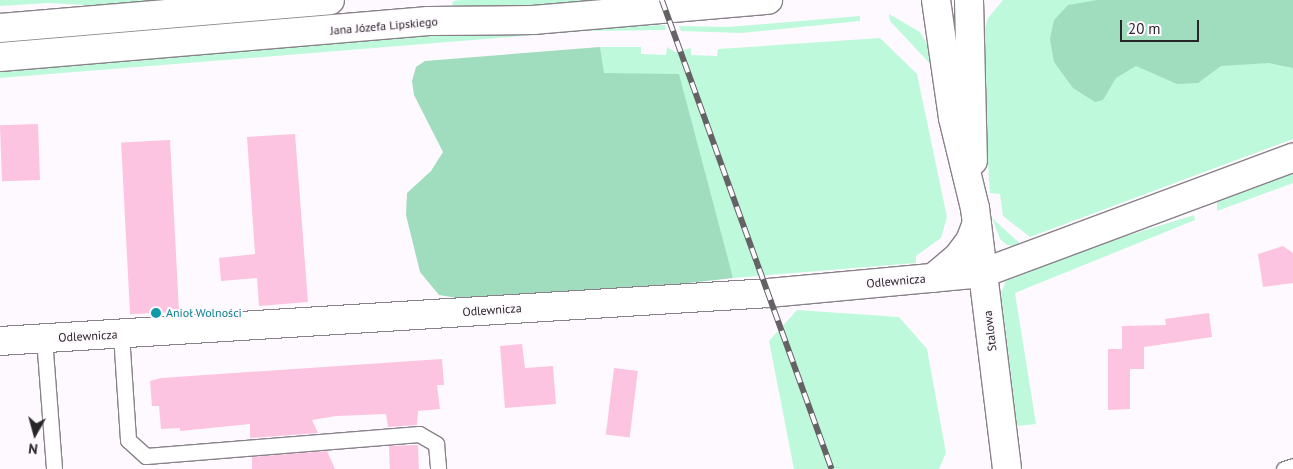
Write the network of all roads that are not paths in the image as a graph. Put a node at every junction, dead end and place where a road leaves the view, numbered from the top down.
1 (330, 0) edge
2 (768, 0) edge
3 (936, 0) edge
4 (969, 0) edge
5 (303, 1) edge
6 (0, 28) edge
7 (307, 32) junction
8 (0, 57) edge
9 (1293, 158) edge
10 (972, 193) junction
11 (977, 223) junction
12 (984, 273) junction
13 (933, 278) junction
14 (988, 313) junction
15 (121, 334) junction
16 (44, 338) junction
17 (0, 341) edge
18 (164, 463) edge
19 (1293, 466) edge
20 (54, 469) edge
21 (438, 469) edge
22 (1007, 469) edge
23 (1284, 469) edge

1 - 5 street
2 - 7 street, Jana Józefa Lipskiego
3 - 10 street, Stalowa
4 - 10 street, Stalowa
5 - 6 street
5 - 7 lane
7 - 8 street, Jana Józefa Lipskiego
9 - 12 street, Odlewnicza
10 - 11 street, Stalowa
11 - 12 street, Stalowa
11 - 13 street
12 - 13 street, Odlewnicza
12 - 14 street, Stalowa
13 - 14 street
13 - 15 street, Odlewnicza
14 - 22 street, Stalowa
15 - 16 street, Odlewnicza
15 - 18 lane
16 - 17 street, Odlewnicza
16 - 20 lane
18 - 21 lane
19 - 23 lane

